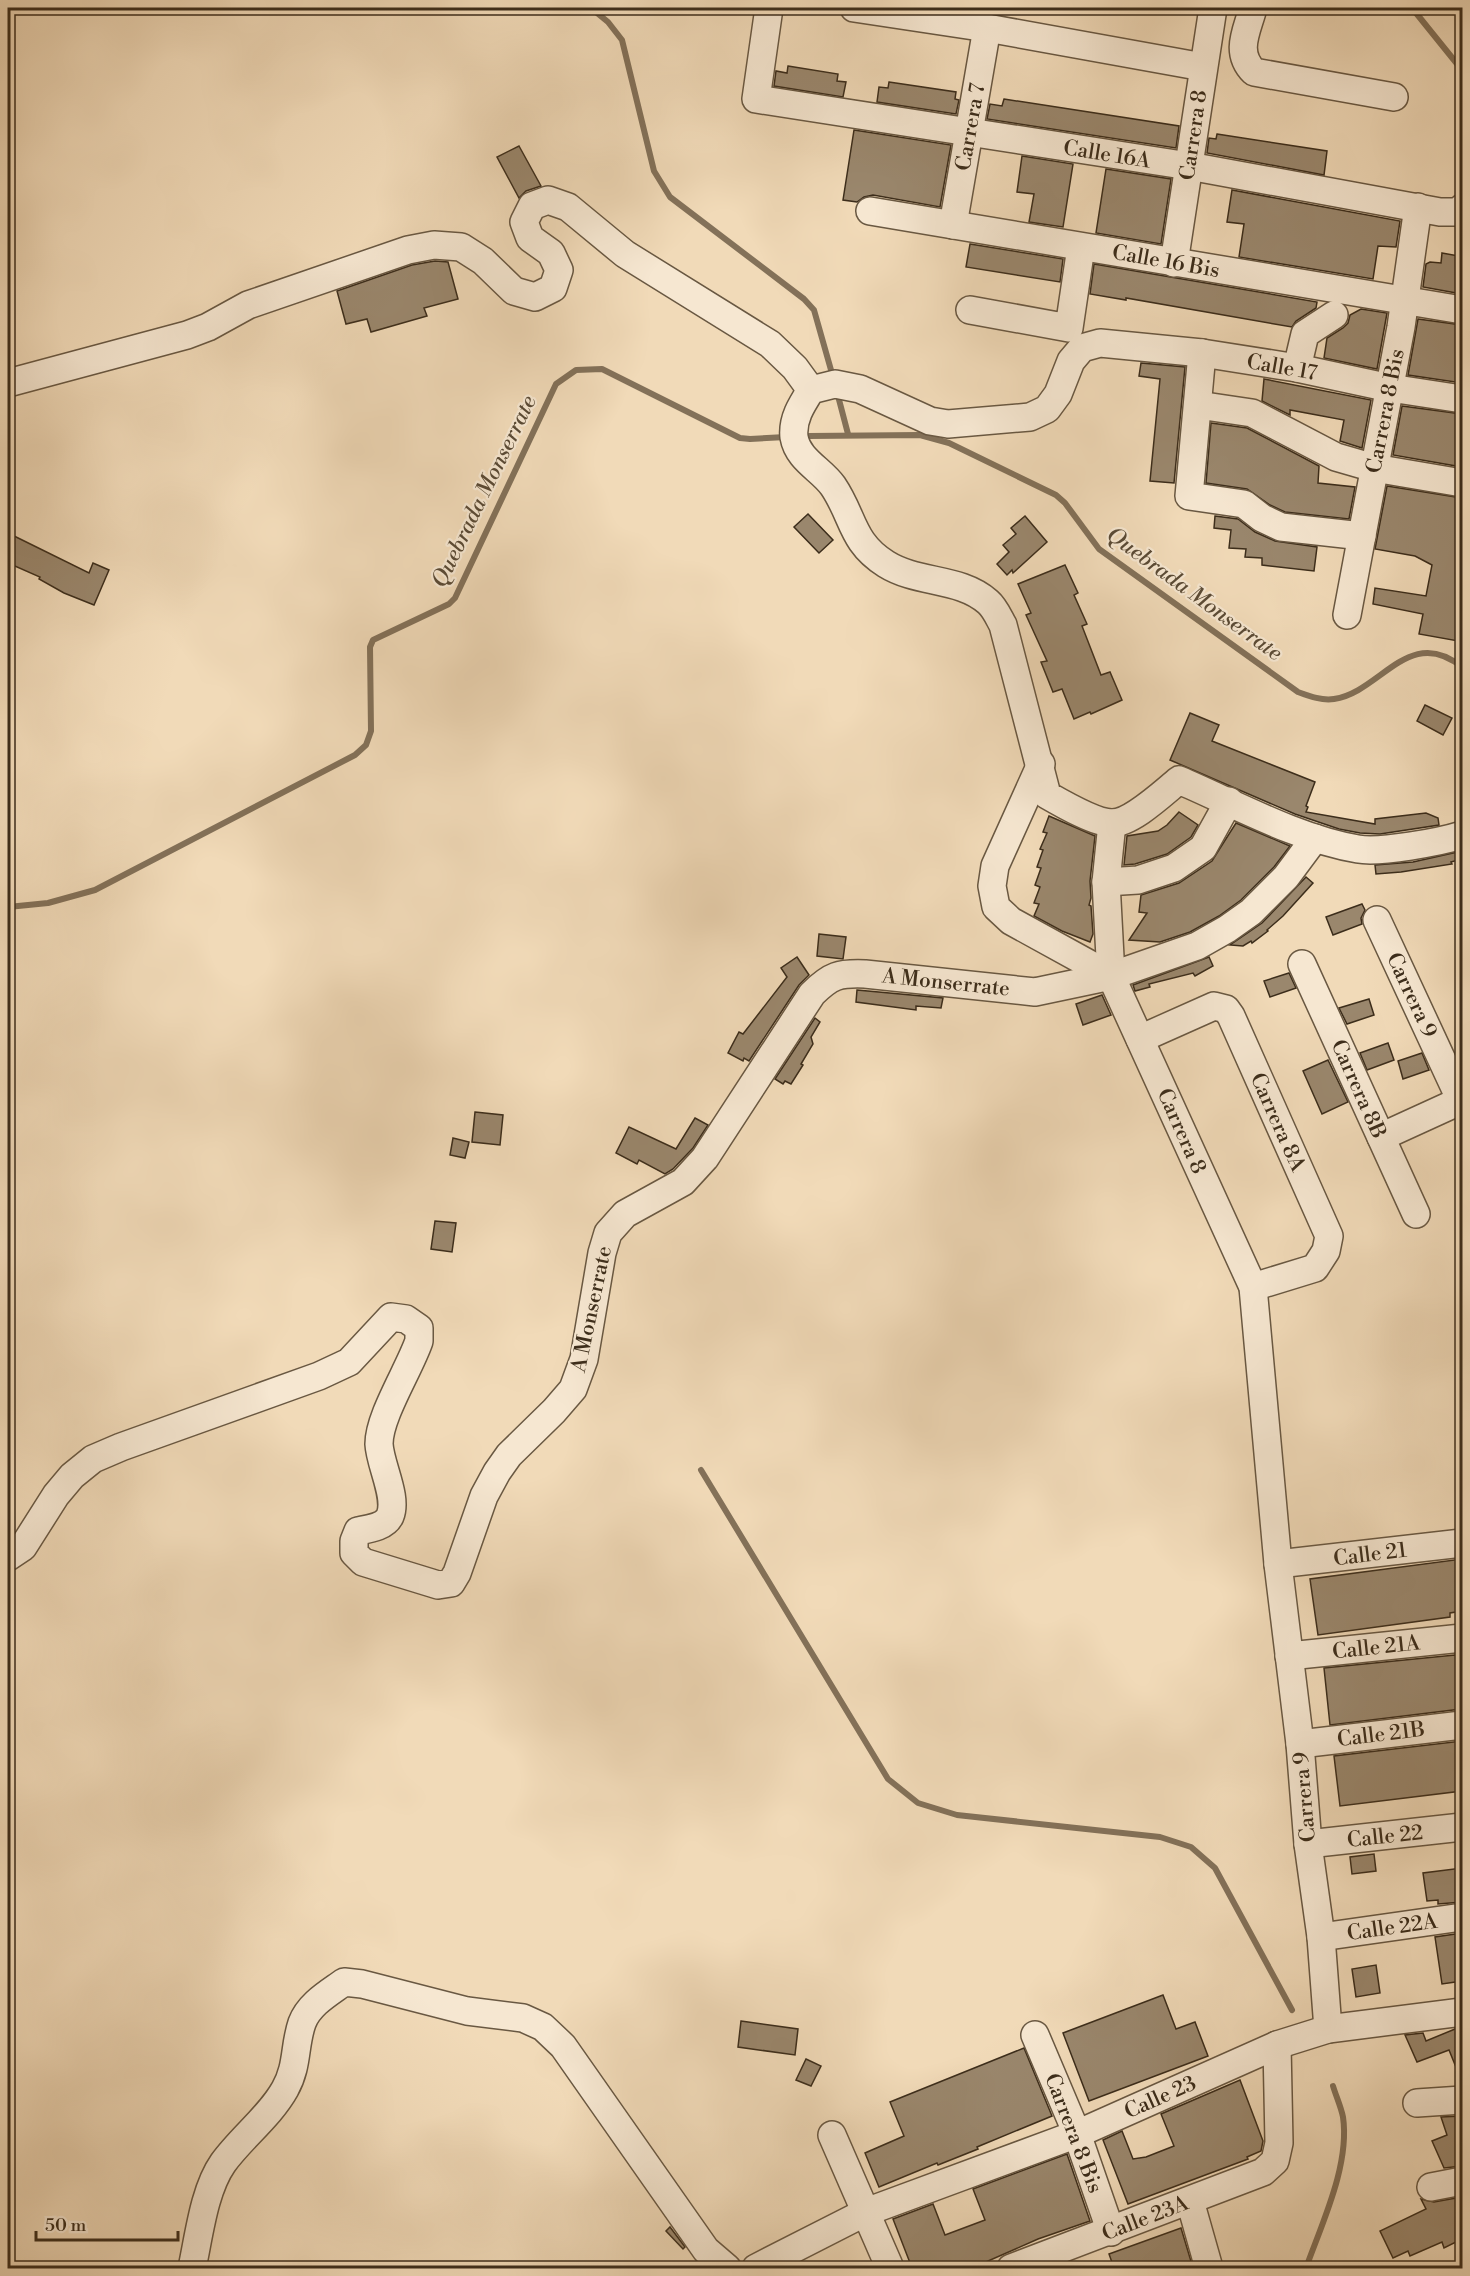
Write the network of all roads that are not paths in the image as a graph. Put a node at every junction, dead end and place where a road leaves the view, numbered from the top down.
1 (769, 8) edge
2 (854, 8) edge
3 (1213, 8) edge
4 (1253, 8) edge
5 (987, 28) junction
6 (1203, 67) junction
7 (1394, 97) dead end
8 (969, 133) junction
9 (1189, 166) junction
10 (1418, 207) junction
11 (1460, 210) edge
12 (870, 211) dead end
13 (953, 225) junction
14 (1080, 247) junction
15 (1174, 263) junction
16 (1405, 302) junction
17 (970, 310) dead end
18 (1462, 310) edge
19 (1334, 315) dead end
20 (1202, 353) junction
21 (1297, 368) junction
22 (8, 382) edge
23 (1390, 388) junction
24 (811, 390) junction
25 (1462, 399) edge
26 (1198, 405) junction
27 (1374, 468) junction
28 (1462, 483) edge
29 (1362, 536) junction
30 (1347, 615) dead end
31 (1041, 764) junction
32 (1229, 801) junction
33 (1112, 824) junction
34 (1462, 835) edge
35 (1315, 838) junction
36 (1107, 882) junction
37 (1377, 920) dead end
38 (1302, 964) dead end
39 (1111, 976) junction
40 (1140, 1039) junction
41 (1462, 1101) edge
42 (1381, 1137) junction
43 (1416, 1214) dead end
44 (1253, 1287) junction
45 (1462, 1543) edge
46 (8, 1557) edge
47 (1278, 1564) junction
48 (1462, 1638) edge
49 (1289, 1656) junction
50 (1462, 1725) edge
51 (1300, 1744) junction
52 (1462, 1827) edge
53 (1308, 1844) junction
54 (1462, 1917) edge
55 (1321, 1937) junction
56 (1462, 2012) edge
57 (1328, 2030) junction
58 (1035, 2035) dead end
59 (1276, 2045) junction
60 (1462, 2100) edge
61 (1418, 2103) dead end
62 (1077, 2134) junction
63 (832, 2135) dead end
64 (1462, 2181) edge
65 (1431, 2187) dead end
66 (1190, 2201) junction
67 (866, 2212) junction
68 (1111, 2232) junction
69 (192, 2268) edge
70 (727, 2268) edge
71 (756, 2268) edge
72 (890, 2268) edge
73 (1011, 2268) edge
74 (1209, 2268) edge

1 - 8 street, Calle 16A
2 - 5 street
3 - 6 street, Carrera 8
4 - 7 street
5 - 6 street
5 - 8 street, Carrera 7
6 - 9 street, Carrera 8
8 - 9 street, Calle 16A
8 - 13 street, Carrera 7
9 - 10 street, Calle 16A
9 - 15 street, Carrera 8
10 - 11 street, Calle 16A
10 - 16 street, Carrera 8 Bis
12 - 13 street, Calle 16 Bis
13 - 14 street, Calle 16 Bis
14 - 15 street, Calle 16 Bis
14 - 17 street
15 - 16 street, Calle 16 Bis
16 - 18 street, Calle 16 Bis
16 - 23 street, Carrera 8 Bis
19 - 21 street
20 - 21 street, Calle 17
20 - 24 street, Calle 17
20 - 26 street
21 - 23 street, Calle 17
22 - 24 street
23 - 25 street, Calle 17
23 - 27 street, Carrera 8 Bis
24 - 31 street
26 - 27 street
26 - 29 street
27 - 28 street
27 - 29 street, Carrera 8 Bis
29 - 30 street, Carrera 8 Bis
31 - 33 street
31 - 39 street
32 - 33 street
32 - 35 street
32 - 36 street
33 - 36 street
34 - 35 street
35 - 39 street
36 - 39 street
37 - 41 street, Carrera 9
38 - 42 street, Carrera 8B
39 - 40 street, Carrera 8
39 - 46 street, A Monserrate
40 - 44 street, Carrera 8
40 - 44 street, Carrera 8A
41 - 42 street
42 - 43 street, Carrera 8B
44 - 47 street, Carrera 8
45 - 47 street, Calle 21
47 - 49 street, Carrera 9
48 - 49 street, Calle 21A
49 - 51 street, Carrera 9
50 - 51 street, Calle 21B
51 - 53 street, Carrera 9
52 - 53 street, Calle 22
53 - 55 street, Carrera 9
54 - 55 street, Calle 22A
55 - 57 street, Carrera 9
56 - 57 street, Calle 23
57 - 59 street, Calle 23
58 - 62 street, Carrera 8 Bis
59 - 62 street, Calle 23
59 - 66 street, Calle 23A
60 - 61 street
62 - 67 street, Calle 23
62 - 68 street, Carrera 8 Bis
63 - 67 street
64 - 65 street
66 - 68 street, Calle 23A
66 - 74 street
67 - 71 street, Calle 23
67 - 72 street
68 - 73 street, Calle 23A
69 - 70 street

